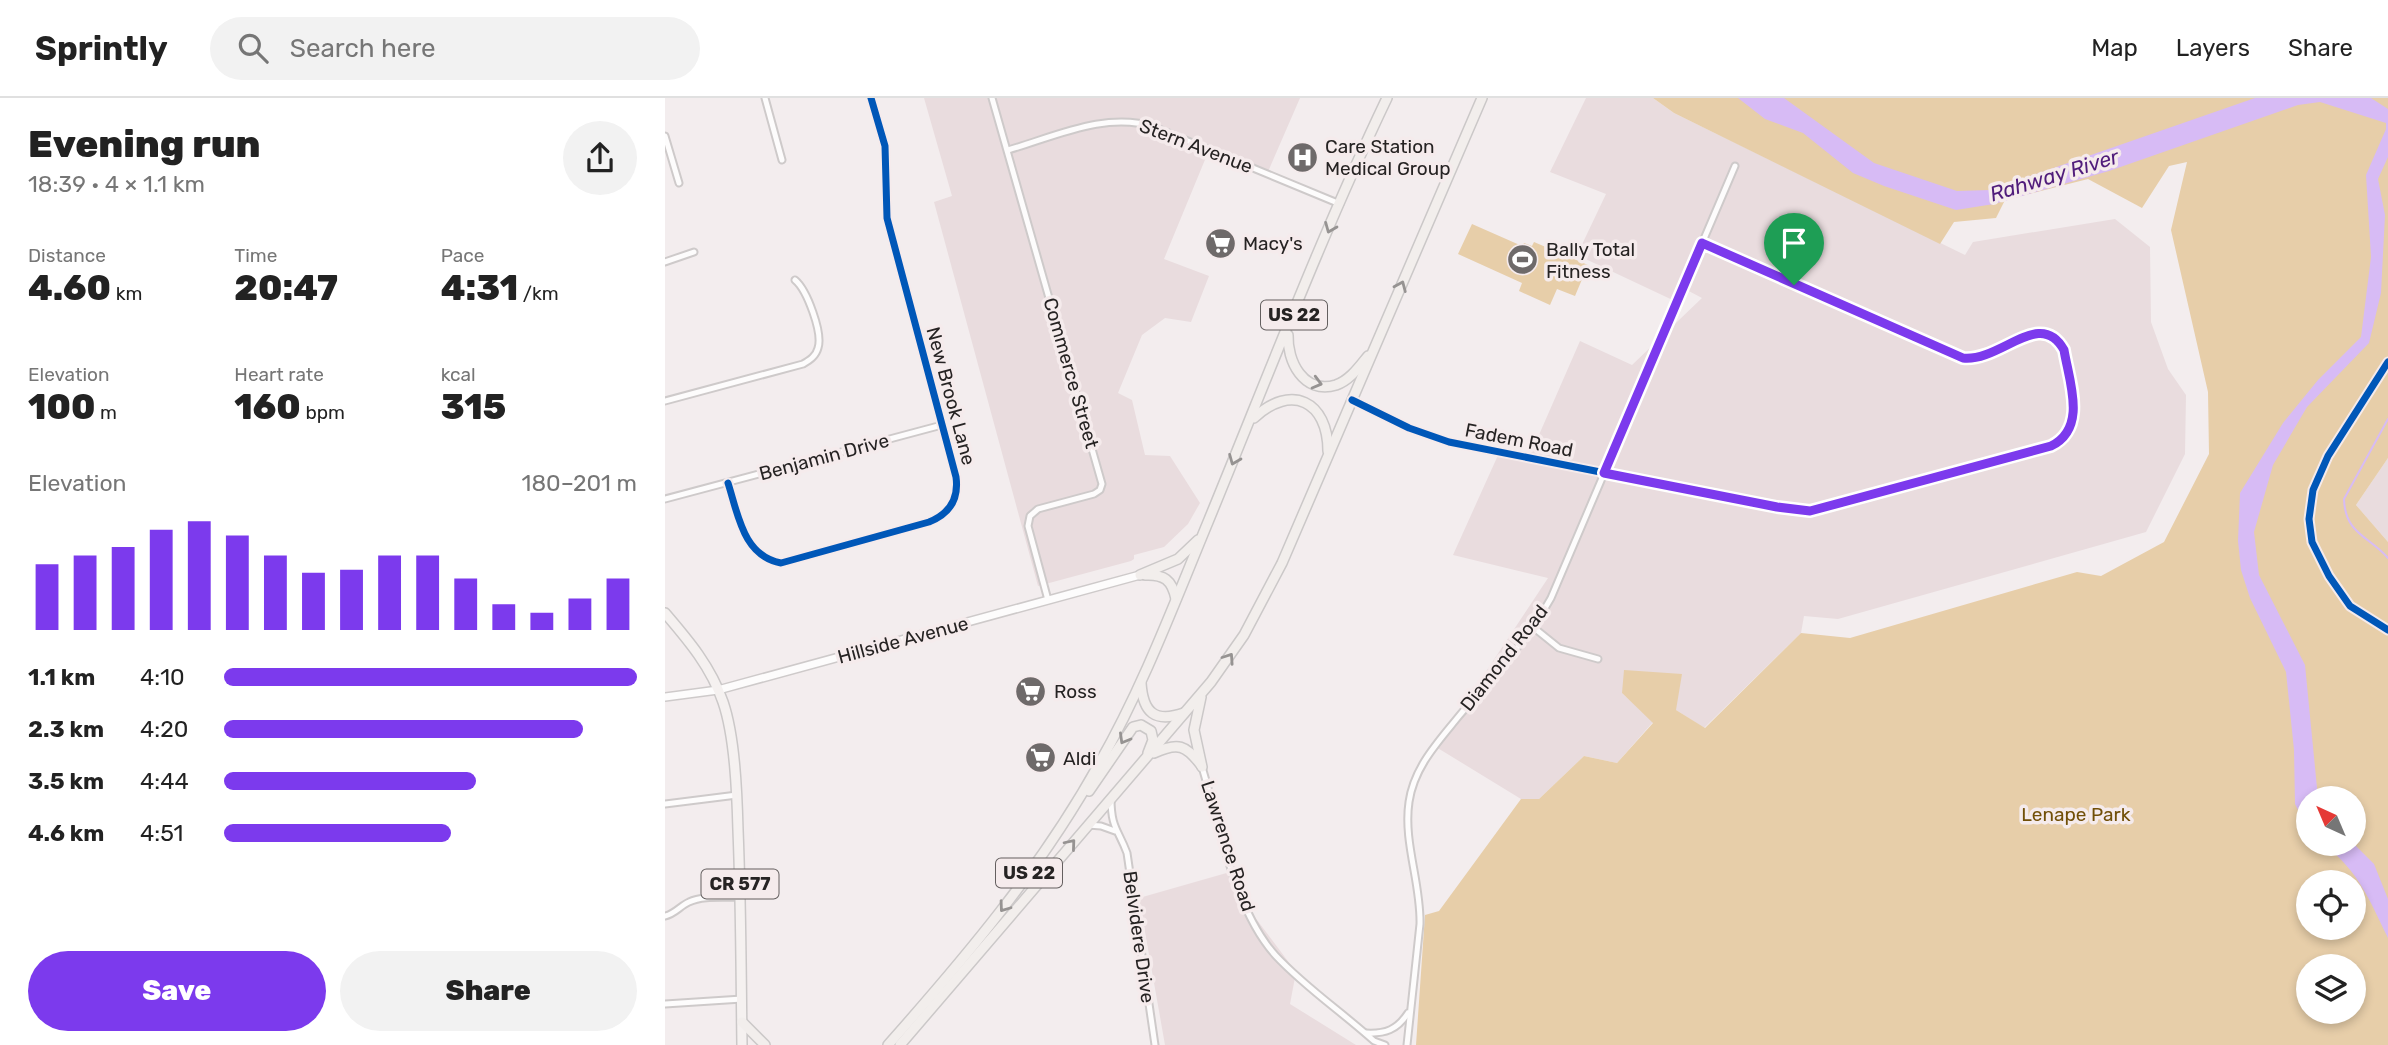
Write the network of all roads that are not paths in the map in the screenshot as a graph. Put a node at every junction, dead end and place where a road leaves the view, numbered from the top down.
1 (765, 98) edge
2 (871, 98) edge
3 (992, 98) edge
4 (1387, 98) edge
5 (1482, 98) edge
6 (665, 136) edge
7 (1008, 150) junction
8 (782, 159) dead end
9 (1735, 166) dead end
10 (679, 183) dead end
11 (1340, 204) junction
12 (1702, 243) junction
13 (694, 253) dead end
14 (665, 262) edge
15 (795, 280) dead end
16 (1288, 330) junction
17 (1374, 349) junction
18 (1352, 400) junction
19 (665, 401) edge
20 (1250, 422) junction
21 (941, 425) junction
22 (1329, 457) junction
23 (1604, 473) junction
24 (728, 483) junction
25 (665, 499) edge
26 (1203, 534) junction
27 (1140, 575) junction
28 (1048, 600) junction
29 (1176, 601) junction
30 (665, 613) edge
31 (1533, 627) junction
32 (1598, 659) dead end
33 (1141, 682) junction
34 (718, 690) junction
35 (1202, 693) junction
36 (665, 697) edge
37 (1187, 712) junction
38 (1147, 758) junction
39 (1202, 767) junction
40 (737, 795) junction
41 (1111, 798) junction
42 (665, 804) edge
43 (1069, 814) junction
44 (1087, 825) junction
45 (1115, 831) junction
46 (740, 897) junction
47 (665, 916) edge
48 (742, 999) junction
49 (665, 1004) edge
50 (1409, 1010) junction
51 (742, 1022) junction
52 (1365, 1033) junction
53 (1376, 1043) edge
54 (742, 1045) edge
55 (765, 1045) edge
56 (888, 1045) edge
57 (900, 1045) edge
58 (1155, 1045) edge
59 (1385, 1045) edge
60 (1402, 1045) edge
61 (1407, 1045) edge

1 - 8 street
2 - 21 street, New Brook Lane
3 - 7 street, Commerce Street
4 - 11 highway, US 22
17 -> 5 highway, US 22
6 - 10 street
7 - 11 street, Stern Avenue
7 - 28 street, Commerce Street
9 - 12 street, Diamond Road
11 -> 16 highway, US 22
12 - 23 street, Diamond Road
12 - 23 street, Fadem Road
13 - 14 street
15 - 19 street
16 -> 17 highway
16 - 20 highway, US 22
17 - 18 highway, US 22
18 - 22 highway, US 22
18 - 23 street, Fadem Road
20 - 22 highway
20 -> 26 highway, US 22
21 - 24 street, Benjamin Drive
21 - 24 street, New Brook Lane
35 -> 22 highway, US 22
23 - 31 street, Diamond Road
24 - 25 street, Benjamin Drive
26 - 27 highway
26 - 29 highway, US 22
27 - 28 street, Hillside Avenue
27 - 29 highway
28 - 34 street, Hillside Avenue
29 - 33 highway, US 22
30 - 34 main road, CR 577
31 - 32 street
31 - 50 street, Diamond Road
33 - 37 highway
33 - 43 highway, US 22
34 - 36 street, Hillside Avenue
34 - 40 main road, CR 577
35 - 37 highway, US 22
35 - 39 highway
37 - 38 highway, US 22
38 - 39 highway
38 - 41 highway, US 22
38 -> 43 highway
39 - 52 street, Lawrence Road
40 - 42 street
40 - 46 main road, CR 577
41 - 44 highway, US 22
41 - 45 street, Belvidere Drive
43 -> 56 highway, US 22
44 - 45 street
57 -> 44 highway, US 22
45 - 58 street, Belvidere Drive
46 - 47 street
46 - 48 main road, CR 577
48 - 49 street
48 - 51 main road, CR 577
50 - 52 street
50 - 61 street, Diamond Road
51 - 54 main road, CR 577
51 - 55 highway
52 - 53 street, Lawrence Road
53 - 59 street, Lawrence Road
60 - 61 street

